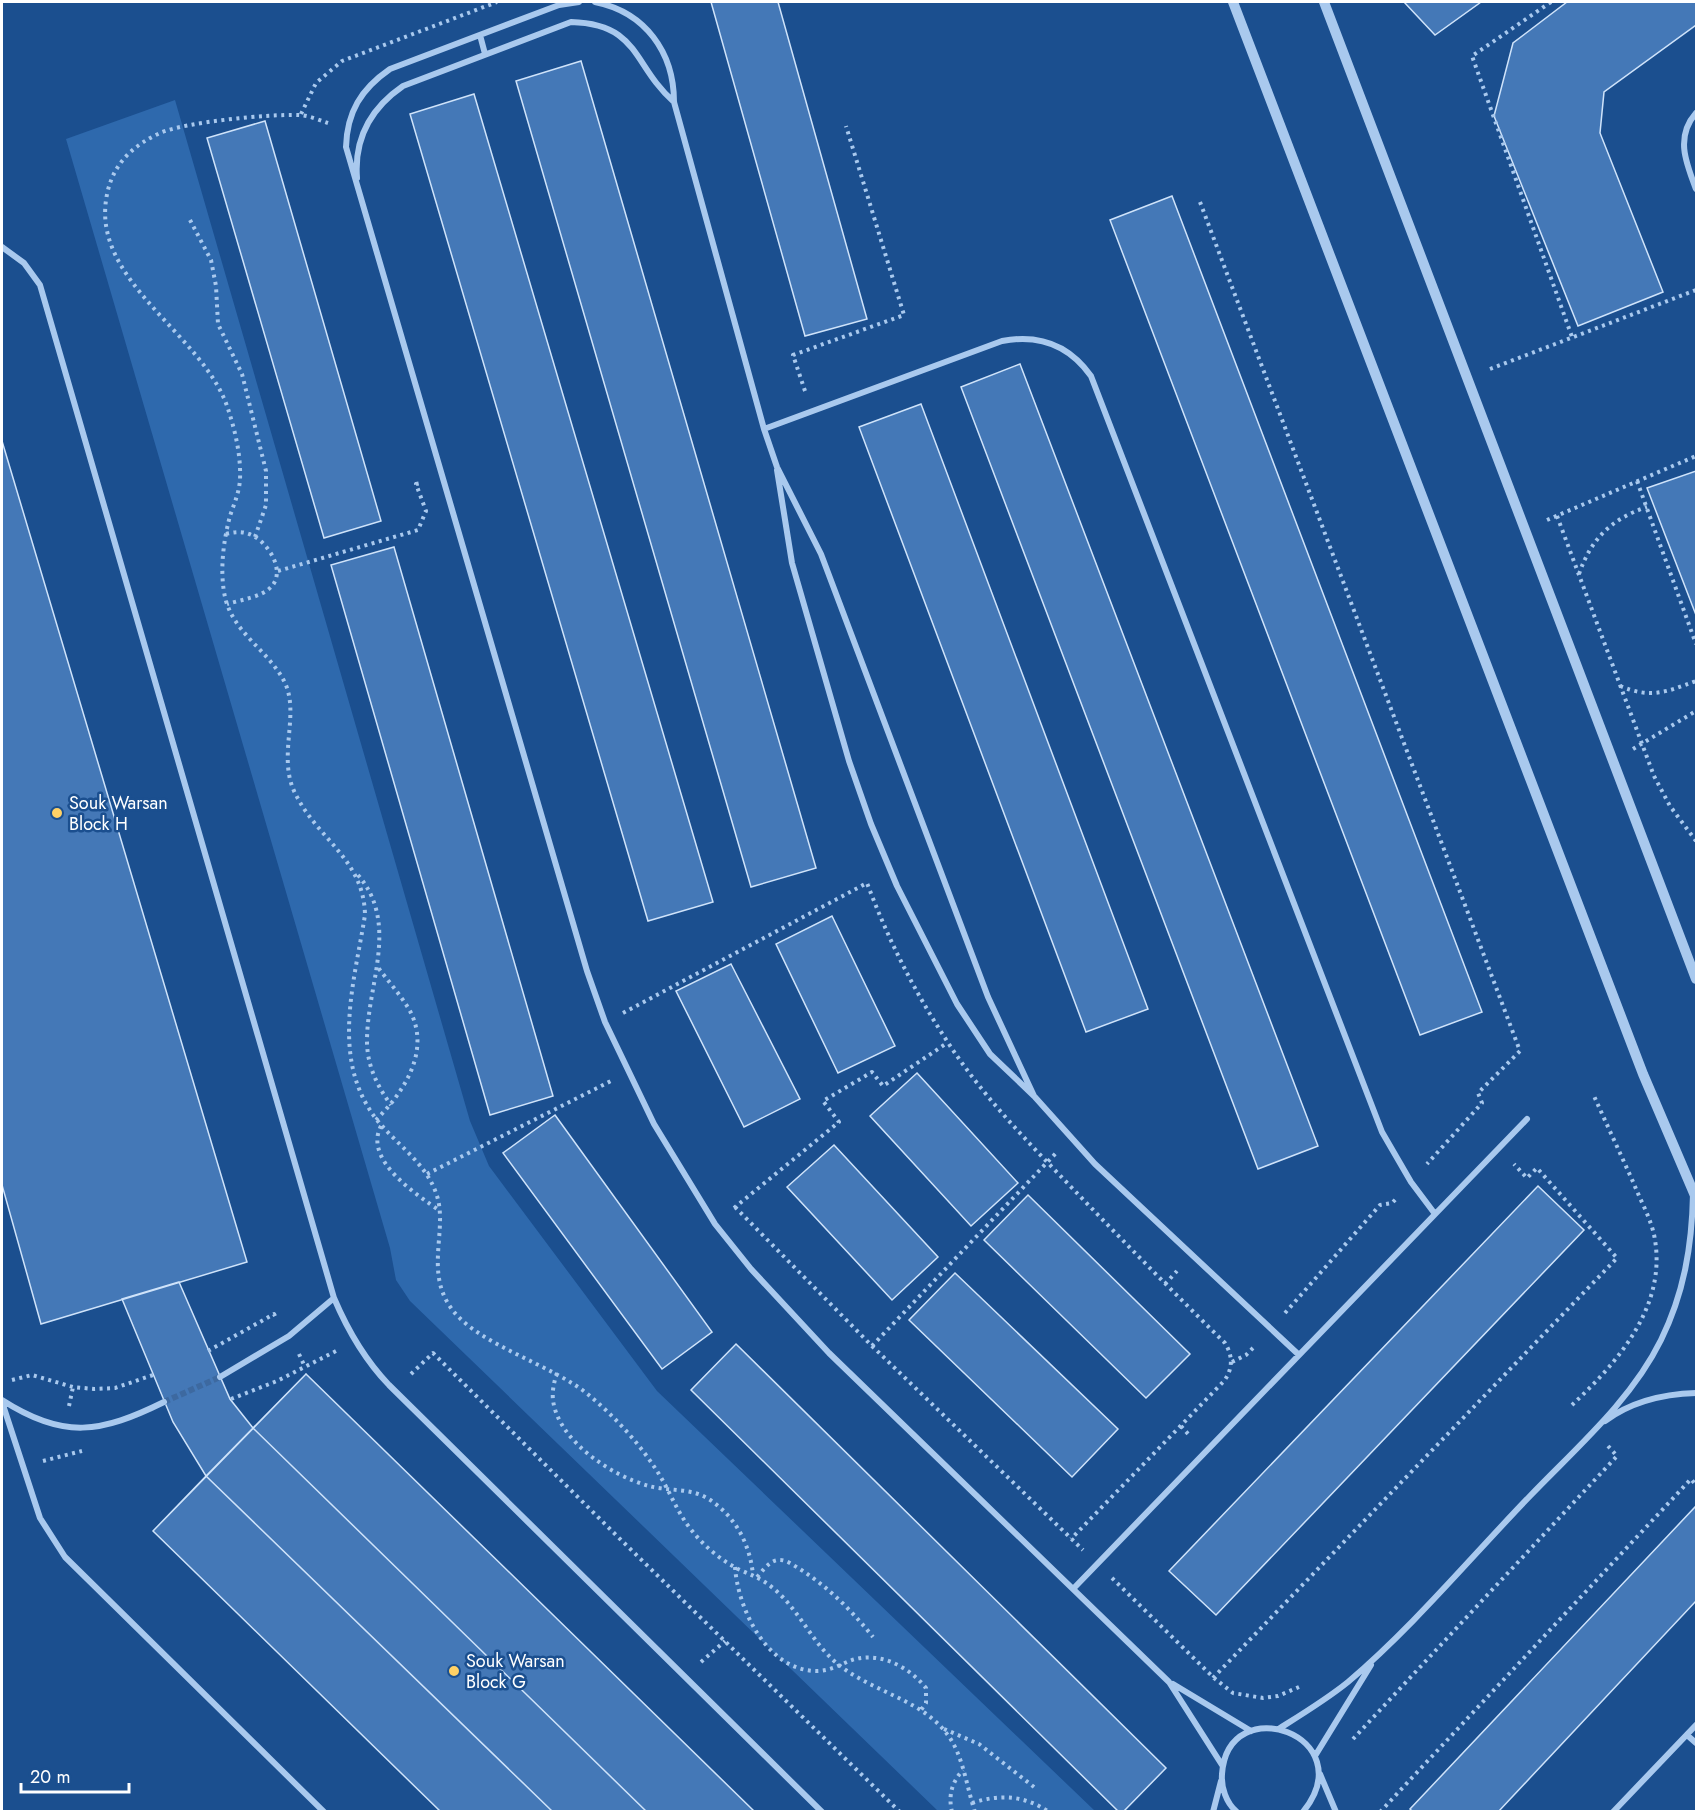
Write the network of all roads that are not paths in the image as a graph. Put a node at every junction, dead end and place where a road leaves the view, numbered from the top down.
1 (579, 2) edge
2 (595, 2) edge
3 (1233, 2) edge
4 (1324, 2) edge
5 (480, 35) junction
6 (485, 54) junction
7 (674, 102) junction
8 (1696, 113) edge
9 (357, 183) junction
10 (1696, 189) edge
11 (2, 247) edge
12 (764, 429) junction
13 (777, 466) junction
14 (1696, 979) edge
15 (1034, 1095) junction
16 (1527, 1119) dead end
17 (1695, 1194) edge
18 (1435, 1214) junction
19 (334, 1298) junction
20 (1299, 1355) junction
21 (220, 1377) tunnel mouth
22 (1696, 1393) edge
23 (2, 1401) edge
24 (164, 1402) tunnel mouth
25 (1593, 1430) junction
26 (1074, 1588) junction
27 (1377, 1656) junction
28 (1169, 1682) junction
29 (1696, 1725) edge
30 (1280, 1728) junction
31 (1251, 1731) junction
32 (1688, 1735) junction
33 (1696, 1743) edge
34 (1315, 1756) junction
35 (1222, 1766) junction
36 (1319, 1771) junction
37 (1221, 1781) junction
38 (324, 1812) edge
39 (822, 1812) edge
40 (1213, 1812) edge
41 (1237, 1812) edge
42 (1303, 1812) edge
43 (1336, 1812) edge
44 (1613, 1812) edge

1 - 5 street
2 - 7 street
3 - 17 street
4 - 14 street
5 - 6 street
5 - 9 street
6 - 7 street
6 - 9 street
7 - 12 street
8 - 10 street
9 - 26 street
11 - 19 street
12 - 13 street
12 - 18 street
13 - 15 street
13 - 15 street
15 - 20 street
16 - 18 street
17 - 25 street
18 - 20 street
19 - 21 street
19 - 39 street
20 - 26 street
22 - 25 street
23 - 24 street
23 - 38 street
25 - 27 street
26 - 28 street
27 - 30 street
27 - 34 street
28 - 31 street
28 - 35 street
29 - 32 street
30 - 31 street
30 - 34 street
31 - 35 street
32 - 33 street
32 - 44 street
34 - 36 street
35 - 37 street
36 - 42 street
36 - 43 street
37 - 40 street
37 - 41 street

